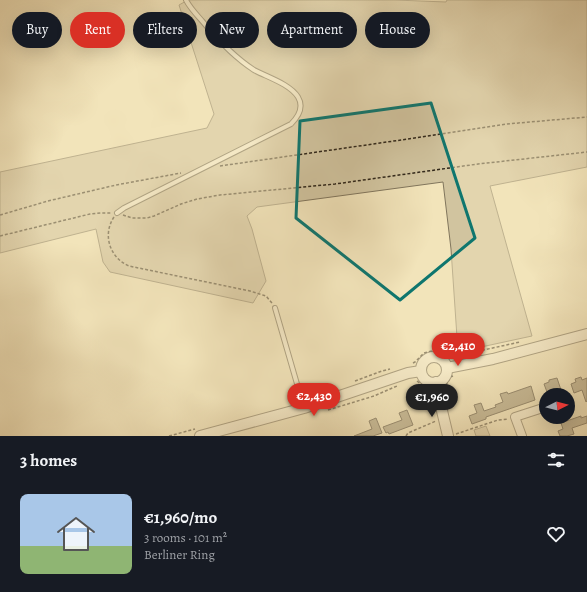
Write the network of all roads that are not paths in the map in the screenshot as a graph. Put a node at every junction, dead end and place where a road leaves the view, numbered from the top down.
1 (186, 0) edge
2 (117, 213) road end
3 (275, 308) road end
4 (587, 334) edge
5 (447, 368) junction
6 (421, 371) junction
7 (441, 384) junction
8 (304, 408) junction
9 (539, 409) edge
10 (453, 435) edge
11 (200, 436) edge
12 (522, 436) edge

1 - 2 lane
3 - 8 lane
4 - 5 street
5 - 6 street
5 - 7 street
6 - 7 street
6 - 8 street
7 - 10 street
8 - 11 street
9 - 12 street

